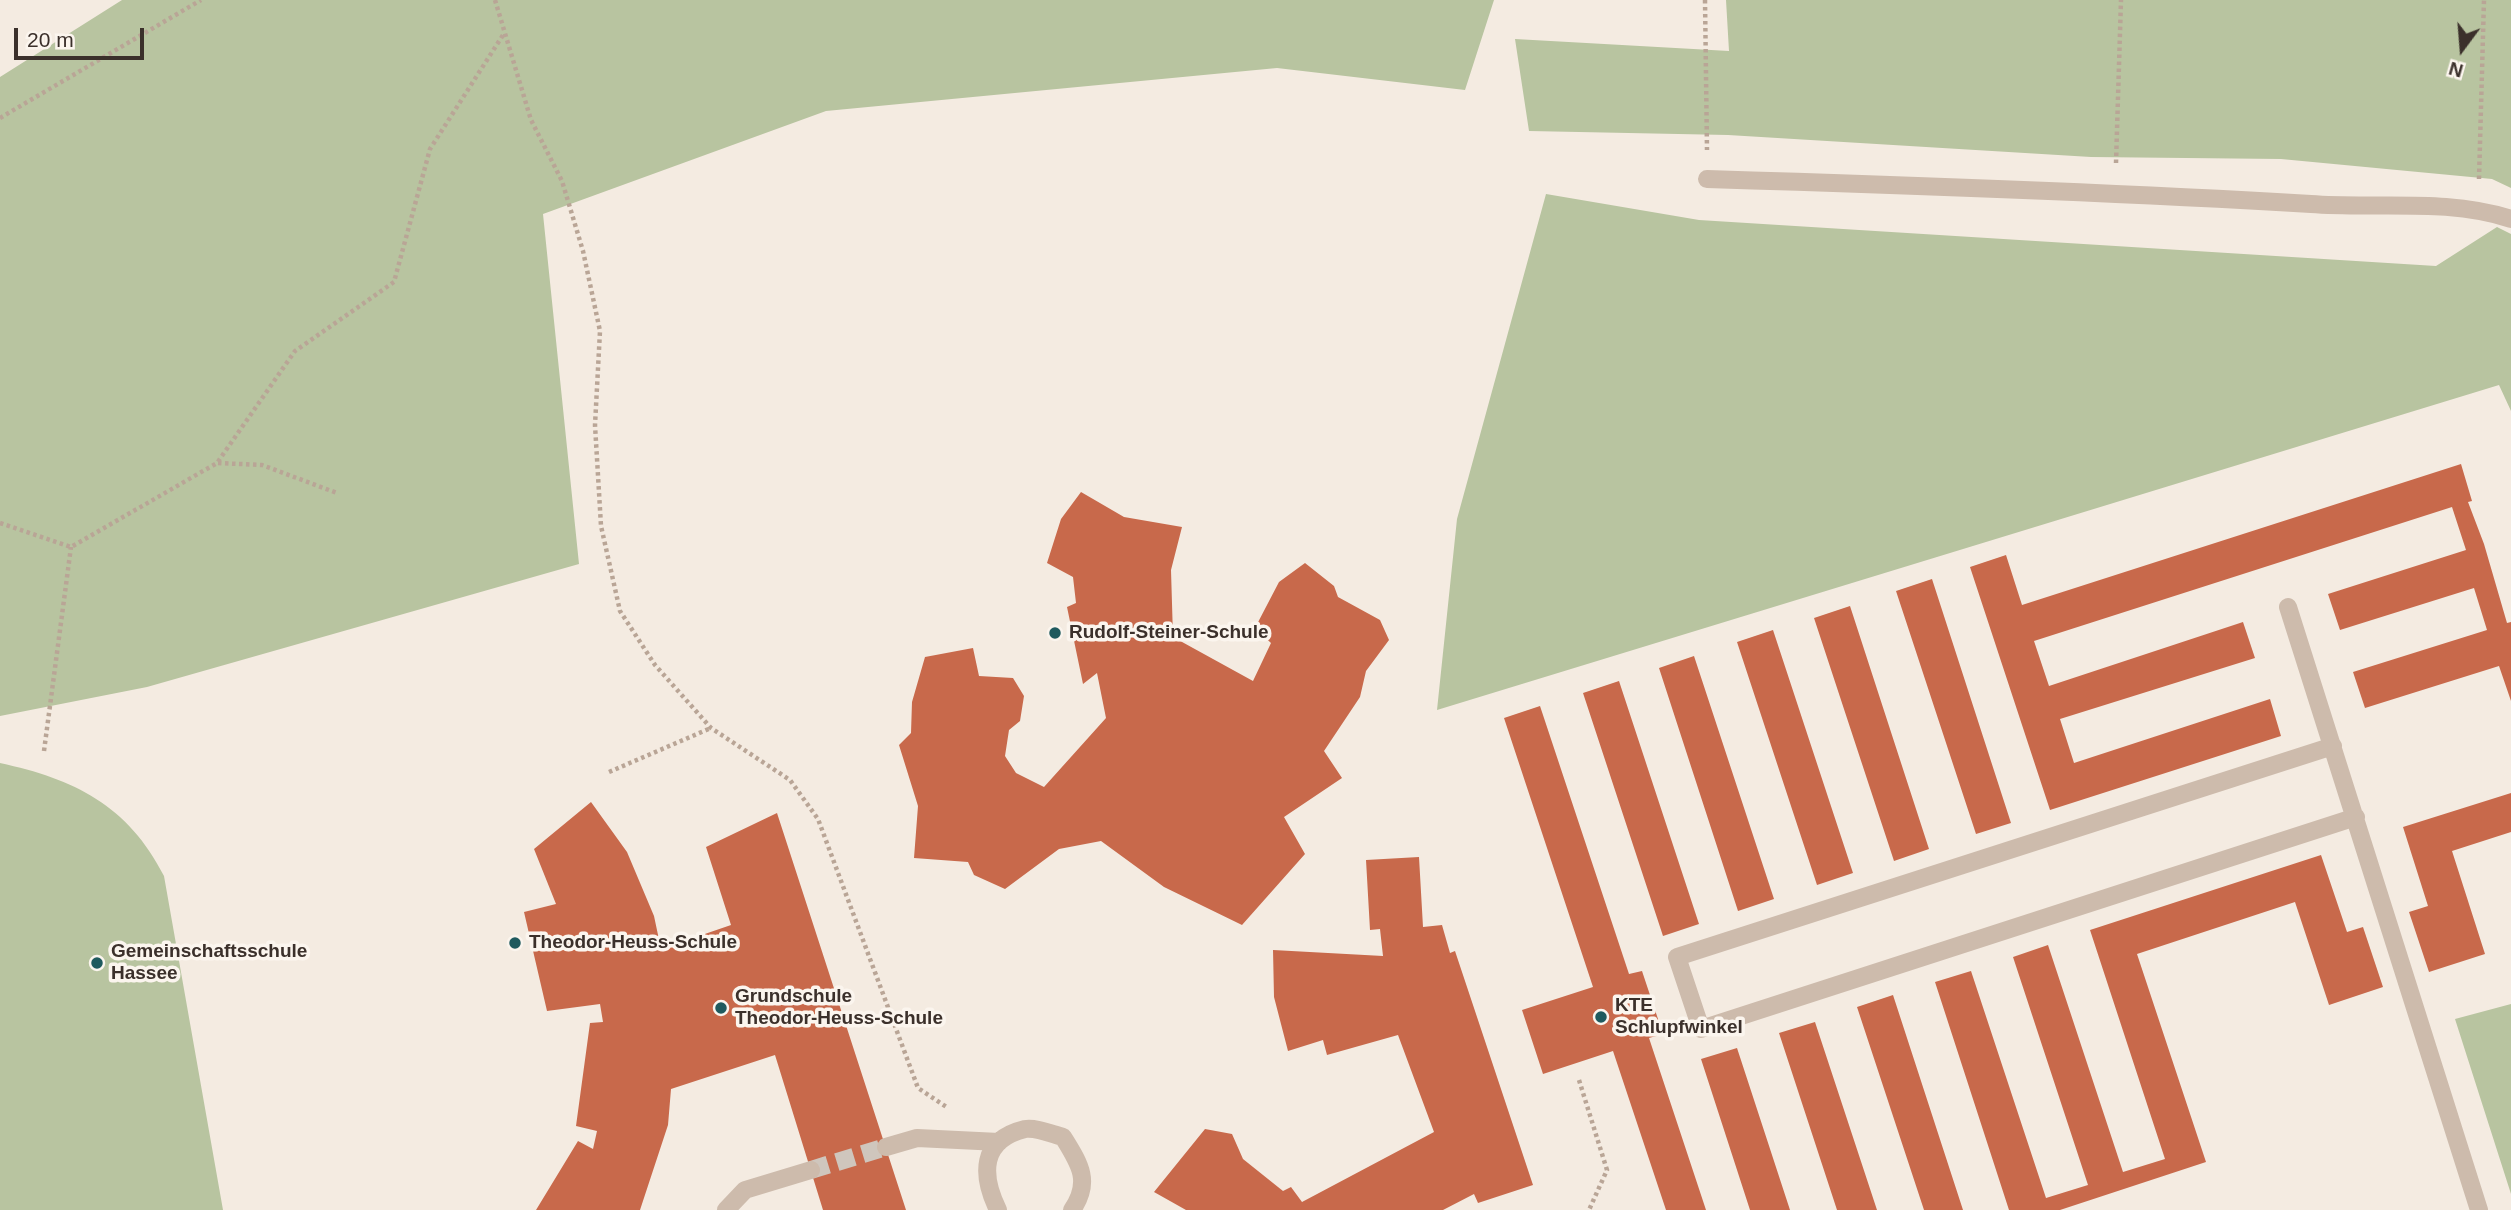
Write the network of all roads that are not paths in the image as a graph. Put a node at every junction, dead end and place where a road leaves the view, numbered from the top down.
1 (1707, 179) road end
2 (2511, 219) edge
3 (2288, 607) dead end
4 (2333, 746) junction
5 (2356, 817) junction
6 (999, 1142) junction
7 (886, 1147) tunnel mouth
8 (811, 1170) tunnel mouth
9 (726, 1210) edge
10 (998, 1210) edge
11 (1072, 1210) edge
12 (2479, 1210) edge

1 - 2 lane
3 - 4 lane
4 - 5 lane
4 - 5 lane
5 - 12 lane
6 - 7 lane
6 - 10 lane
6 - 11 lane
8 - 9 lane

